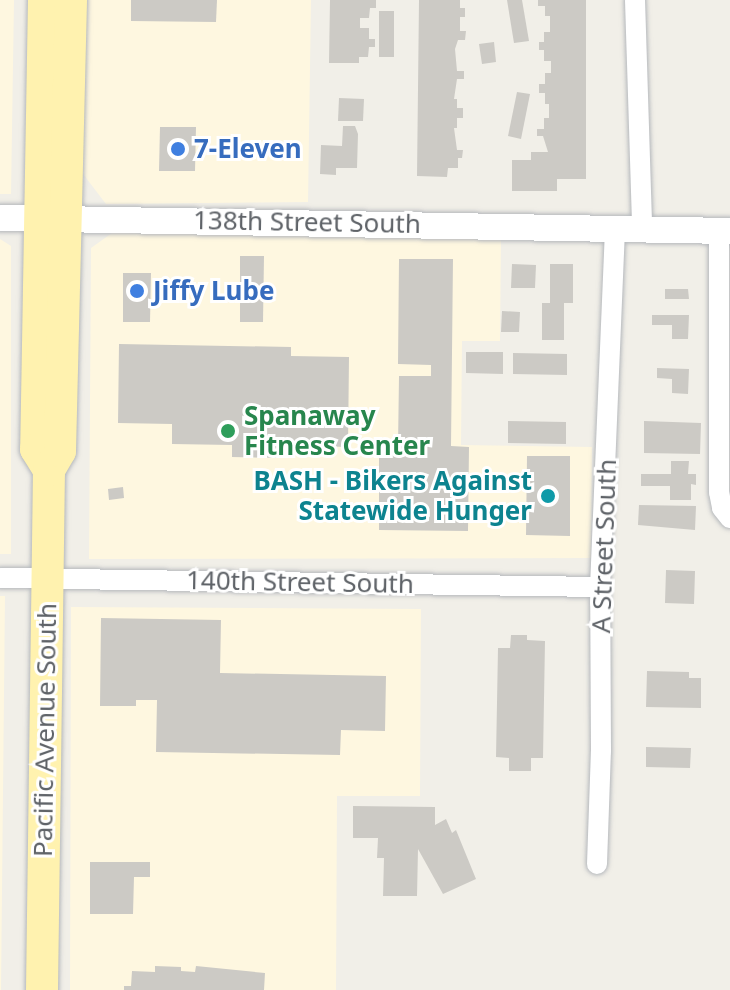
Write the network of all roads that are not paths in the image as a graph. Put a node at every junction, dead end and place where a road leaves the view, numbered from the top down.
1 (44, 0) edge
2 (71, 0) edge
3 (635, 0) edge
4 (0, 218) edge
5 (53, 218) junction
6 (615, 228) junction
7 (642, 228) junction
8 (724, 230) edge
9 (730, 518) edge
10 (0, 578) edge
11 (47, 579) junction
12 (600, 587) junction
13 (597, 864) dead end
14 (42, 990) edge

1 - 5 main road, Pacific Avenue South
2 - 5 main road, Pacific Avenue South
3 - 7 street
4 - 5 street, 138th Street South
5 - 6 street, 138th Street South
5 - 11 main road, Pacific Avenue South
6 - 7 street, 138th Street South
6 - 12 street, A Street South
7 - 8 street, 138th Street South
8 - 9 street
10 - 11 street, 140th Street South
11 - 12 street, 140th Street South
11 - 14 main road, Pacific Avenue South
12 - 13 street, A Street South

